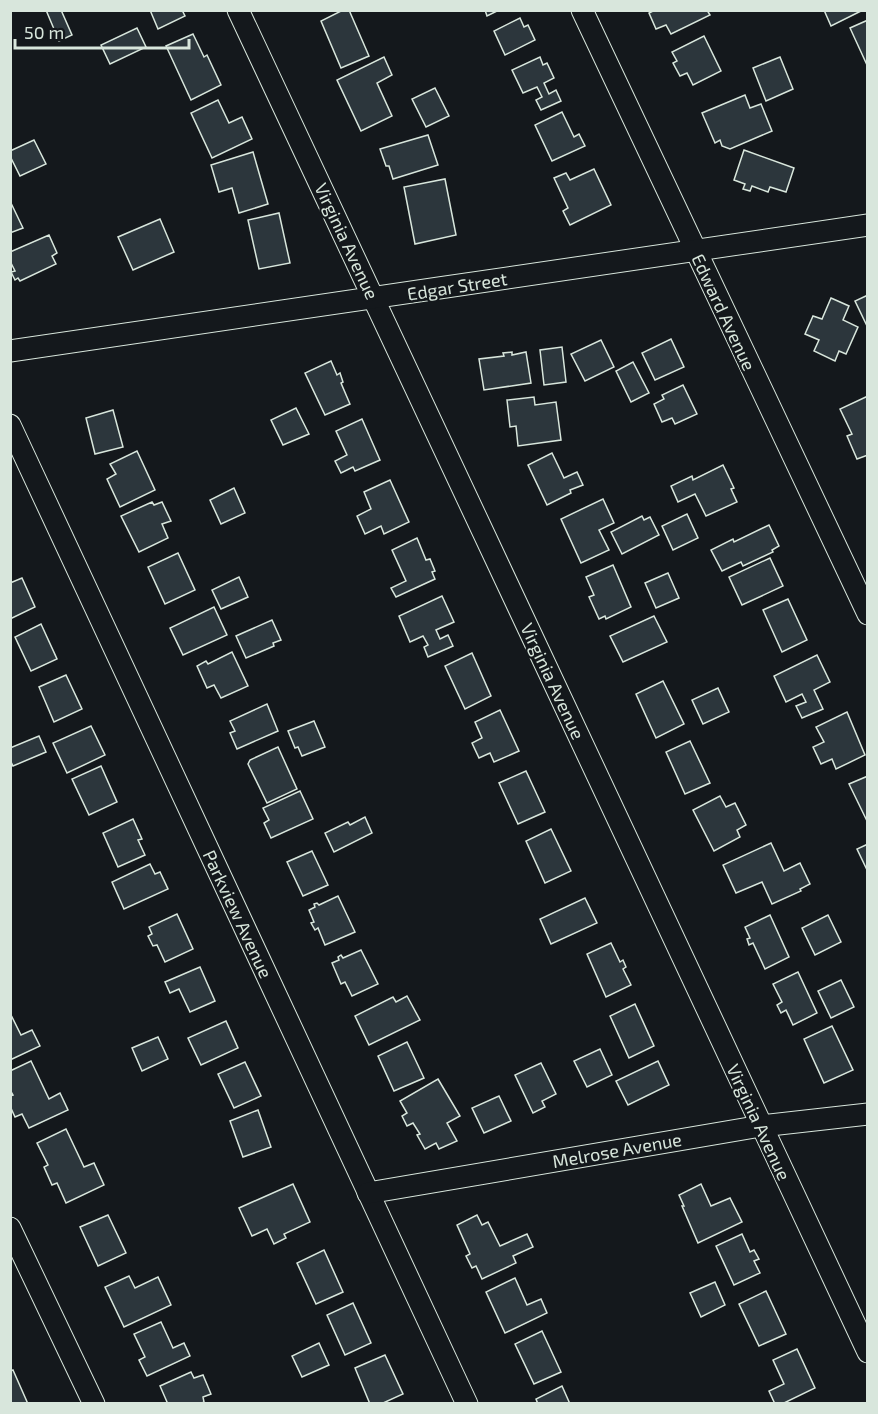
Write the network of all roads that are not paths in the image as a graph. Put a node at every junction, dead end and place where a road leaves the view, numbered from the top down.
1 (238, 10) edge
2 (582, 10) edge
3 (867, 225) edge
4 (694, 249) junction
5 (375, 299) junction
6 (10, 351) edge
7 (10, 425) edge
8 (867, 614) edge
9 (867, 1114) edge
10 (761, 1126) junction
11 (368, 1192) junction
12 (10, 1228) edge
13 (17, 1258) edge
14 (867, 1352) edge
15 (94, 1404) edge
16 (466, 1404) edge

1 - 5 street, Virginia Avenue
2 - 4 street, Edward Avenue
3 - 4 street, Edgar Street
4 - 5 street, Edgar Street
4 - 8 street, Edward Avenue
5 - 6 street, Edgar Street
5 - 10 street, Virginia Avenue
7 - 11 street, Parkview Avenue
9 - 10 street, Melrose Avenue
10 - 11 street, Melrose Avenue
10 - 14 street, Virginia Avenue
11 - 16 street, Parkview Avenue
12 - 13 street
13 - 15 street

